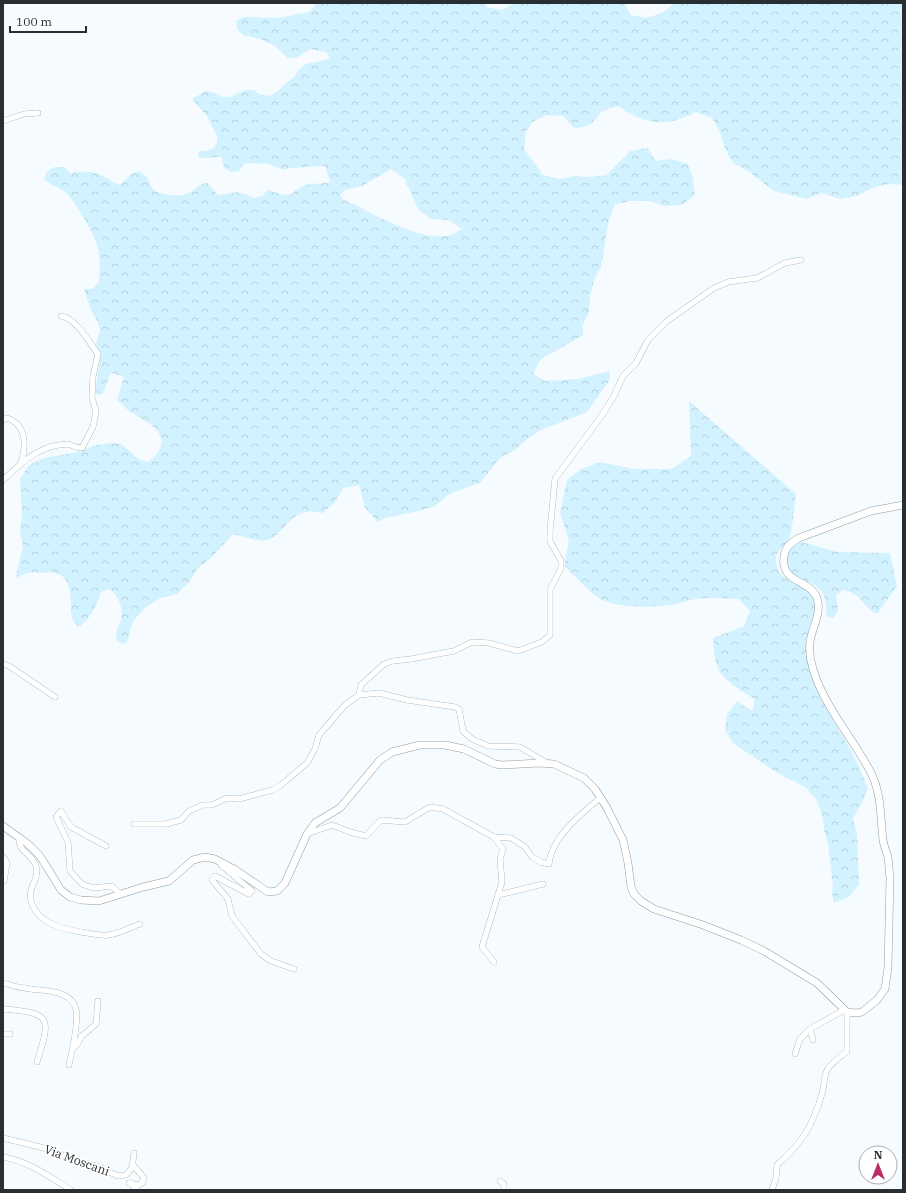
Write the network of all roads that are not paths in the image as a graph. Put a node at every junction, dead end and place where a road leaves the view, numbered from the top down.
1 (38, 113) dead end
2 (3, 121) edge
3 (801, 260) dead end
4 (61, 316) dead end
5 (3, 420) edge
6 (21, 463) junction
7 (3, 480) edge
8 (903, 505) edge
9 (3, 664) edge
10 (359, 695) junction
11 (55, 697) dead end
12 (547, 763) junction
13 (600, 798) junction
14 (134, 824) dead end
15 (3, 826) edge
16 (307, 834) junction
17 (494, 837) junction
18 (19, 839) junction
19 (106, 846) dead end
20 (3, 857) edge
21 (215, 859) junction
22 (4, 881) dead end
23 (543, 884) dead end
24 (120, 894) junction
25 (498, 895) junction
26 (140, 924) dead end
27 (494, 962) dead end
28 (294, 969) dead end
29 (3, 983) edge
30 (98, 1001) dead end
31 (3, 1009) edge
32 (845, 1011) junction
33 (810, 1029) junction
34 (3, 1034) edge
35 (10, 1034) dead end
36 (812, 1040) dead end
37 (72, 1048) junction
38 (795, 1054) dead end
39 (37, 1062) dead end
40 (69, 1065) dead end
41 (3, 1138) edge
42 (134, 1153) dead end
43 (3, 1157) edge
44 (134, 1165) junction
45 (122, 1177) junction
46 (500, 1181) dead end
47 (129, 1183) junction
48 (71, 1190) edge
49 (137, 1190) edge
50 (504, 1190) edge
51 (772, 1190) edge

1 - 2 street
3 - 10 street
4 - 6 street
5 - 6 street
6 - 7 street
8 - 32 street
9 - 11 street
10 - 12 street
10 - 14 street
12 - 13 street
12 - 16 street
13 - 17 street
13 - 32 street
15 - 18 street
16 - 17 street
16 - 21 street
17 - 25 street
18 - 24 street
18 - 26 street
19 - 24 street
20 - 22 street
21 - 24 street
21 - 28 street
23 - 25 street
25 - 27 street
29 - 37 street
30 - 37 street
31 - 39 street
32 - 33 street
32 - 51 street
33 - 36 street
33 - 38 street
34 - 35 street
37 - 40 street
41 - 45 street, Via Moscani
42 - 44 street
43 - 48 street, Via Moscani
44 - 45 street, Via Moscani
44 - 47 street
45 - 47 street
46 - 50 street
47 - 49 street

